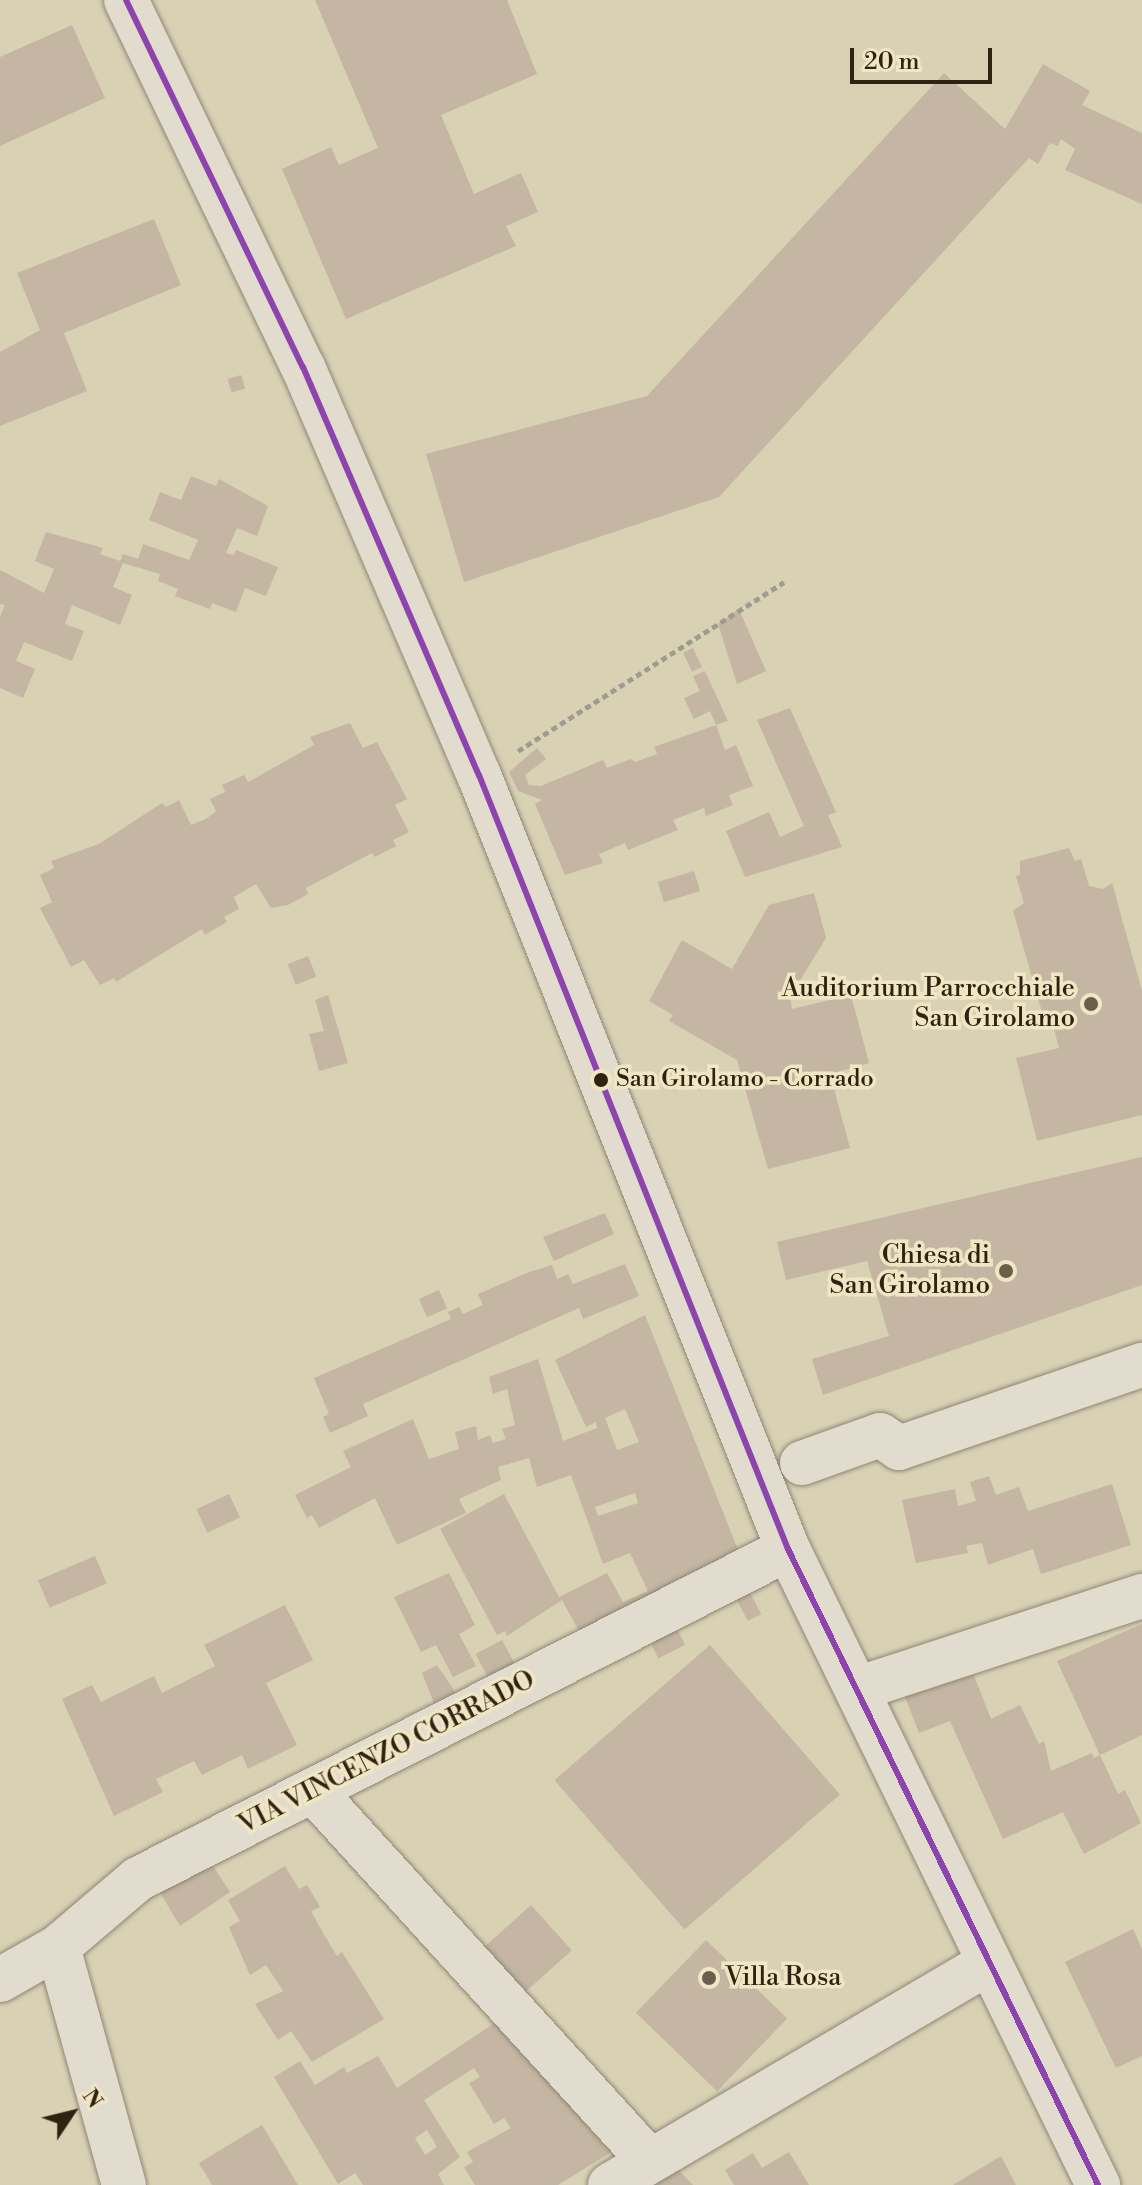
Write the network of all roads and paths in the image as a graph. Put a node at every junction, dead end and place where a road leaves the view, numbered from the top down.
1 (126, 0) edge
2 (784, 582) dead end
3 (514, 753) dead end
4 (1142, 1365) edge
5 (802, 1463) dead end
6 (788, 1549) junction
7 (1142, 1596) edge
8 (857, 1689) junction
9 (315, 1793) junction
10 (58, 1947) junction
11 (989, 1963) junction
12 (0, 1980) edge
13 (648, 2159) junction
14 (124, 2185) edge
15 (610, 2185) edge
16 (1098, 2185) edge

1 - 6 street
2 - 3 path
4 - 5 street
6 - 8 street
6 - 9 street, VIA VINCENZO CORRADO
7 - 8 street
8 - 11 street
9 - 10 street, VIA VINCENZO CORRADO
9 - 13 street
10 - 12 street, VIA VINCENZO CORRADO
10 - 14 street
11 - 13 street
11 - 16 street
13 - 15 street

